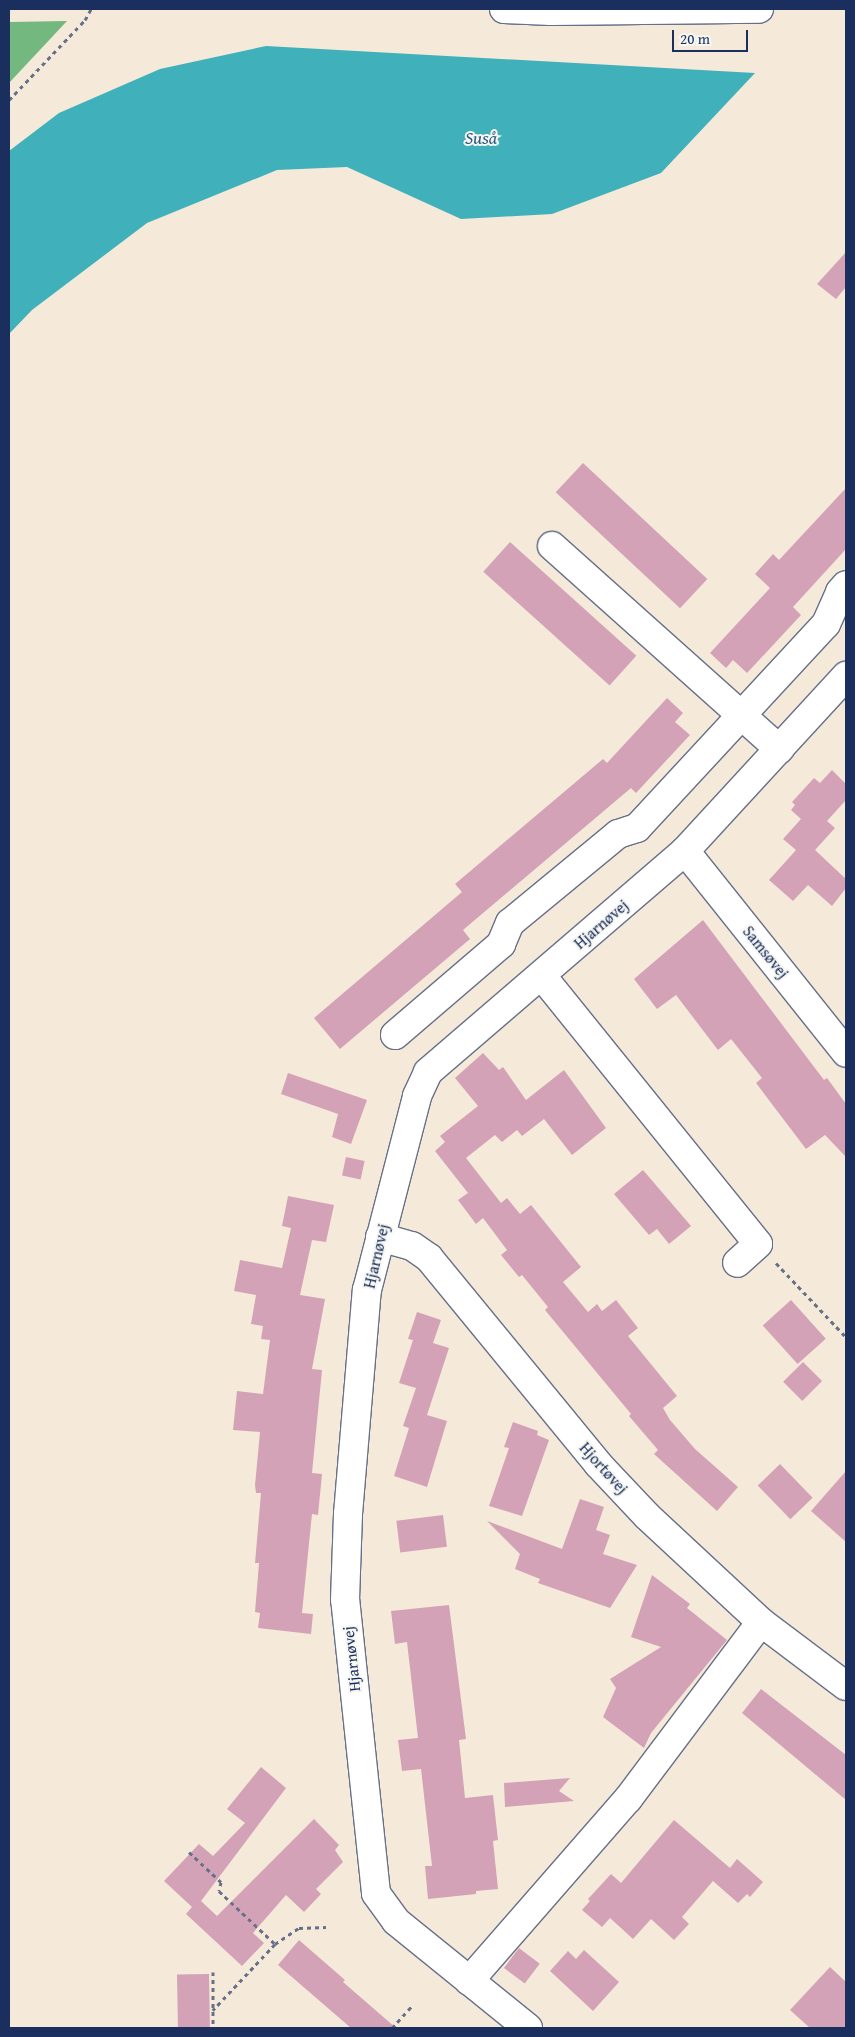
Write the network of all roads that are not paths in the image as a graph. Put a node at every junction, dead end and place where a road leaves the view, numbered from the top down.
1 (504, 9) edge
2 (759, 9) edge
3 (552, 546) dead end
4 (846, 586) edge
5 (846, 676) edge
6 (741, 716) junction
7 (779, 749) junction
8 (685, 851) junction
9 (542, 976) junction
10 (395, 1035) dead end
11 (846, 1053) edge
12 (380, 1237) junction
13 (737, 1262) dead end
14 (761, 1622) junction
15 (846, 1686) edge
16 (469, 1980) junction
17 (528, 2028) edge

1 - 2 street
3 - 6 street
4 - 6 street
5 - 7 street, Hjarnøvej
6 - 7 street
6 - 10 street
7 - 8 street, Hjarnøvej
8 - 9 street, Hjarnøvej
8 - 11 street, Samsøvej
9 - 12 street, Hjarnøvej
9 - 13 street
12 - 14 street, Hjortøvej
12 - 16 street, Hjarnøvej
14 - 15 street, Hjortøvej
14 - 16 street
16 - 17 street, Hjarnøvej

